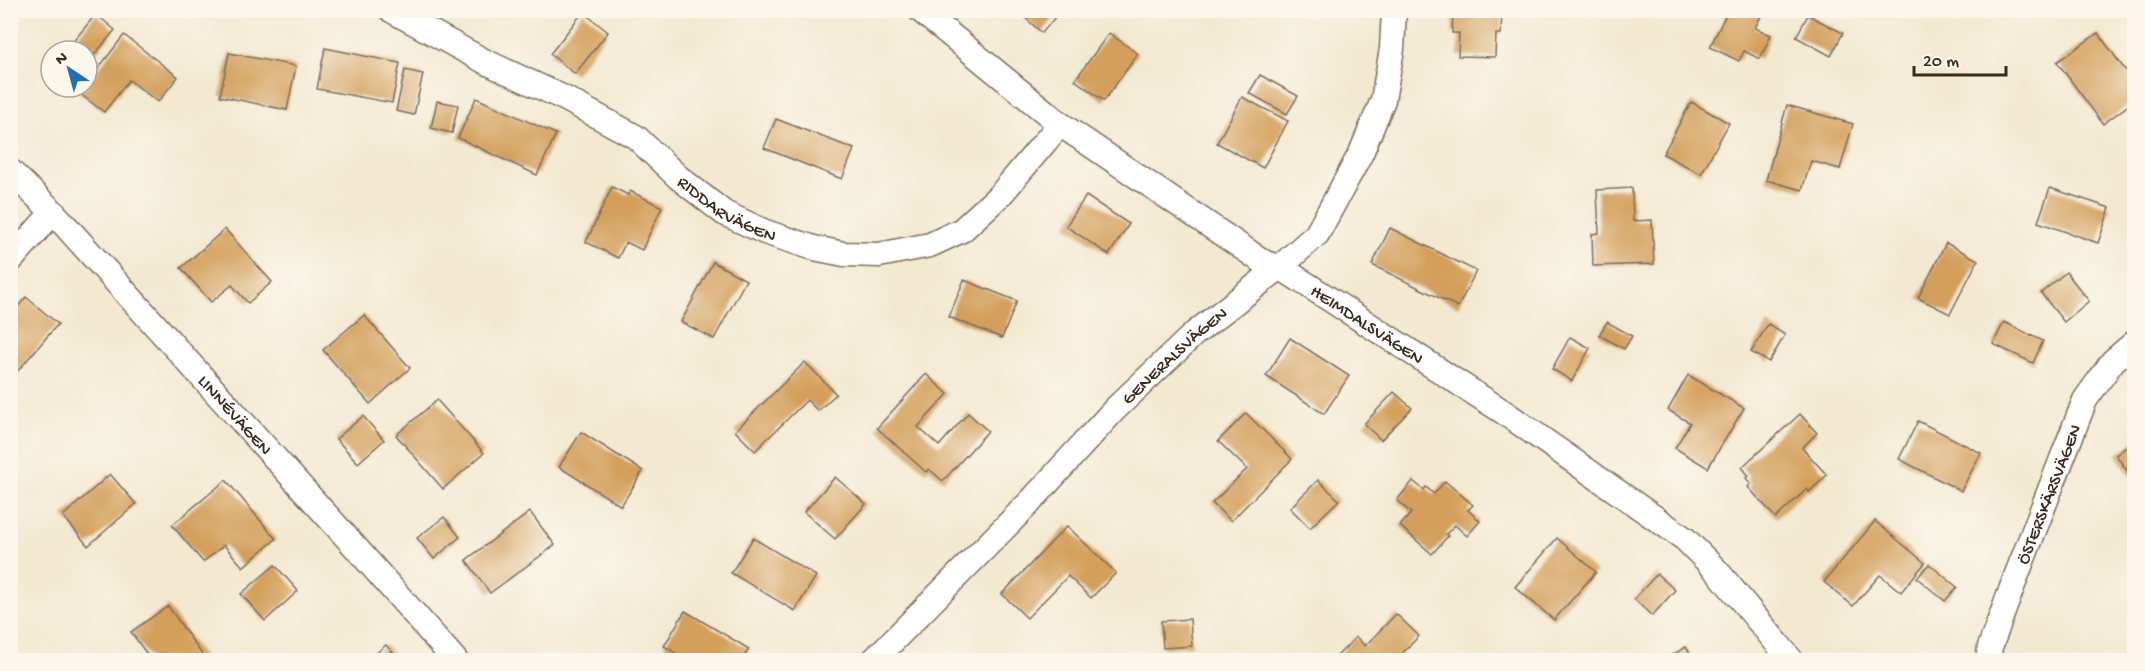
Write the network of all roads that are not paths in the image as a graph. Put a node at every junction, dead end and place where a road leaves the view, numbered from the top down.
1 (391, 10) edge
2 (920, 10) edge
3 (1394, 10) edge
4 (1060, 124) junction
5 (10, 171) edge
6 (53, 212) junction
7 (10, 261) edge
8 (1280, 267) junction
9 (2134, 343) edge
10 (454, 660) edge
11 (874, 660) edge
12 (1791, 660) edge
13 (1988, 660) edge

1 - 4 street, RIDDARVÄGEN
2 - 4 street, HEIMDALSVÄGEN
3 - 8 street, GENERALSVÄGEN
4 - 8 street, HEIMDALSVÄGEN
5 - 6 street, LINNÉVÄGEN
6 - 7 street
6 - 10 street, LINNÉVÄGEN
8 - 11 street, GENERALSVÄGEN
8 - 12 street, HEIMDALSVÄGEN
9 - 13 street, ÖSTERSKÄRSVÄGEN

